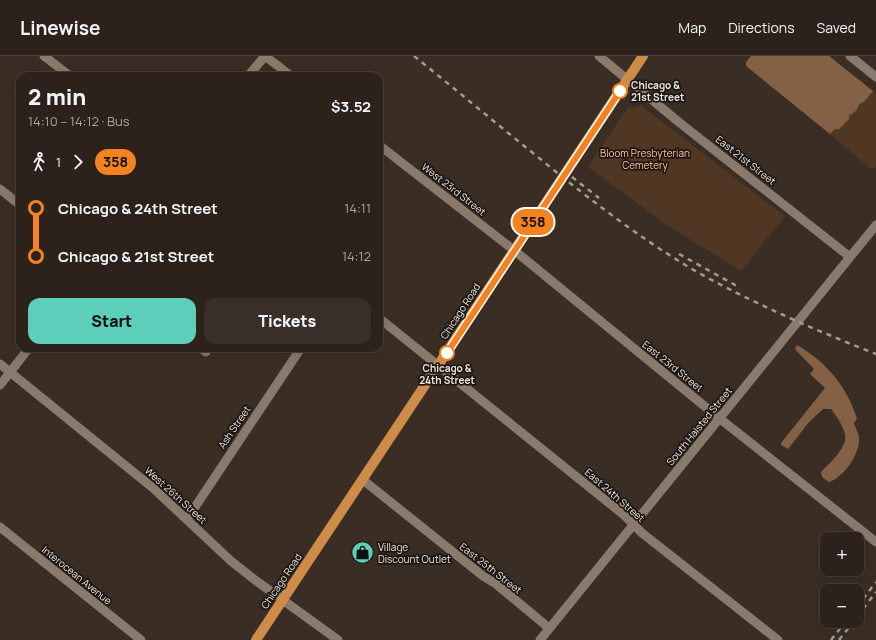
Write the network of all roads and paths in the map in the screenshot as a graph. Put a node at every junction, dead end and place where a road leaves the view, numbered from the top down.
1 (44, 56) edge
2 (265, 56) edge
3 (599, 56) edge
4 (643, 56) edge
5 (850, 56) edge
6 (65, 72) edge
7 (251, 72) edge
8 (285, 72) edge
9 (876, 77) edge
10 (628, 80) junction
11 (383, 148) edge
12 (0, 189) edge
13 (16, 202) edge
14 (876, 225) edge
15 (514, 250) junction
16 (850, 256) junction
17 (383, 321) edge
18 (26, 352) edge
19 (298, 352) edge
20 (0, 364) edge
21 (438, 366) junction
22 (10, 372) junction
23 (0, 384) edge
24 (720, 418) junction
25 (363, 480) junction
26 (187, 519) junction
27 (634, 524) junction
28 (0, 527) edge
29 (876, 542) edge
30 (283, 600) junction
31 (549, 628) junction
32 (141, 640) edge
33 (256, 640) edge
34 (338, 640) edge
35 (540, 640) edge
36 (778, 640) edge

1 - 6 street
2 - 7 street
2 - 8 street
3 - 10 street, East 21st Street
4 - 10 main road, Chicago Road
5 - 9 street
10 - 15 main road, Chicago Road
10 - 16 street, East 21st Street
11 - 15 street, West 23rd Street
12 - 13 street
14 - 16 street, South Halsted Street
15 - 21 main road, Chicago Road
15 - 24 street, East 23rd Street
16 - 24 street, South Halsted Street
17 - 21 street, East 24th Street
18 - 22 street
19 - 26 street, Ash Street
20 - 22 street, West 26th Street
21 - 25 main road, Chicago Road
21 - 27 street, East 24th Street
22 - 23 street
22 - 26 street, West 26th Street
24 - 27 street, South Halsted Street
24 - 29 street, East 23rd Street
25 - 30 main road, Chicago Road
25 - 31 street, East 25th Street
26 - 30 street, West 26th Street
27 - 31 street, South Halsted Street
27 - 36 street, East 24th Street
28 - 32 street, Interocean Avenue
30 - 33 main road, Chicago Road
30 - 34 street, West 26th Street
31 - 35 street, South Halsted Street

